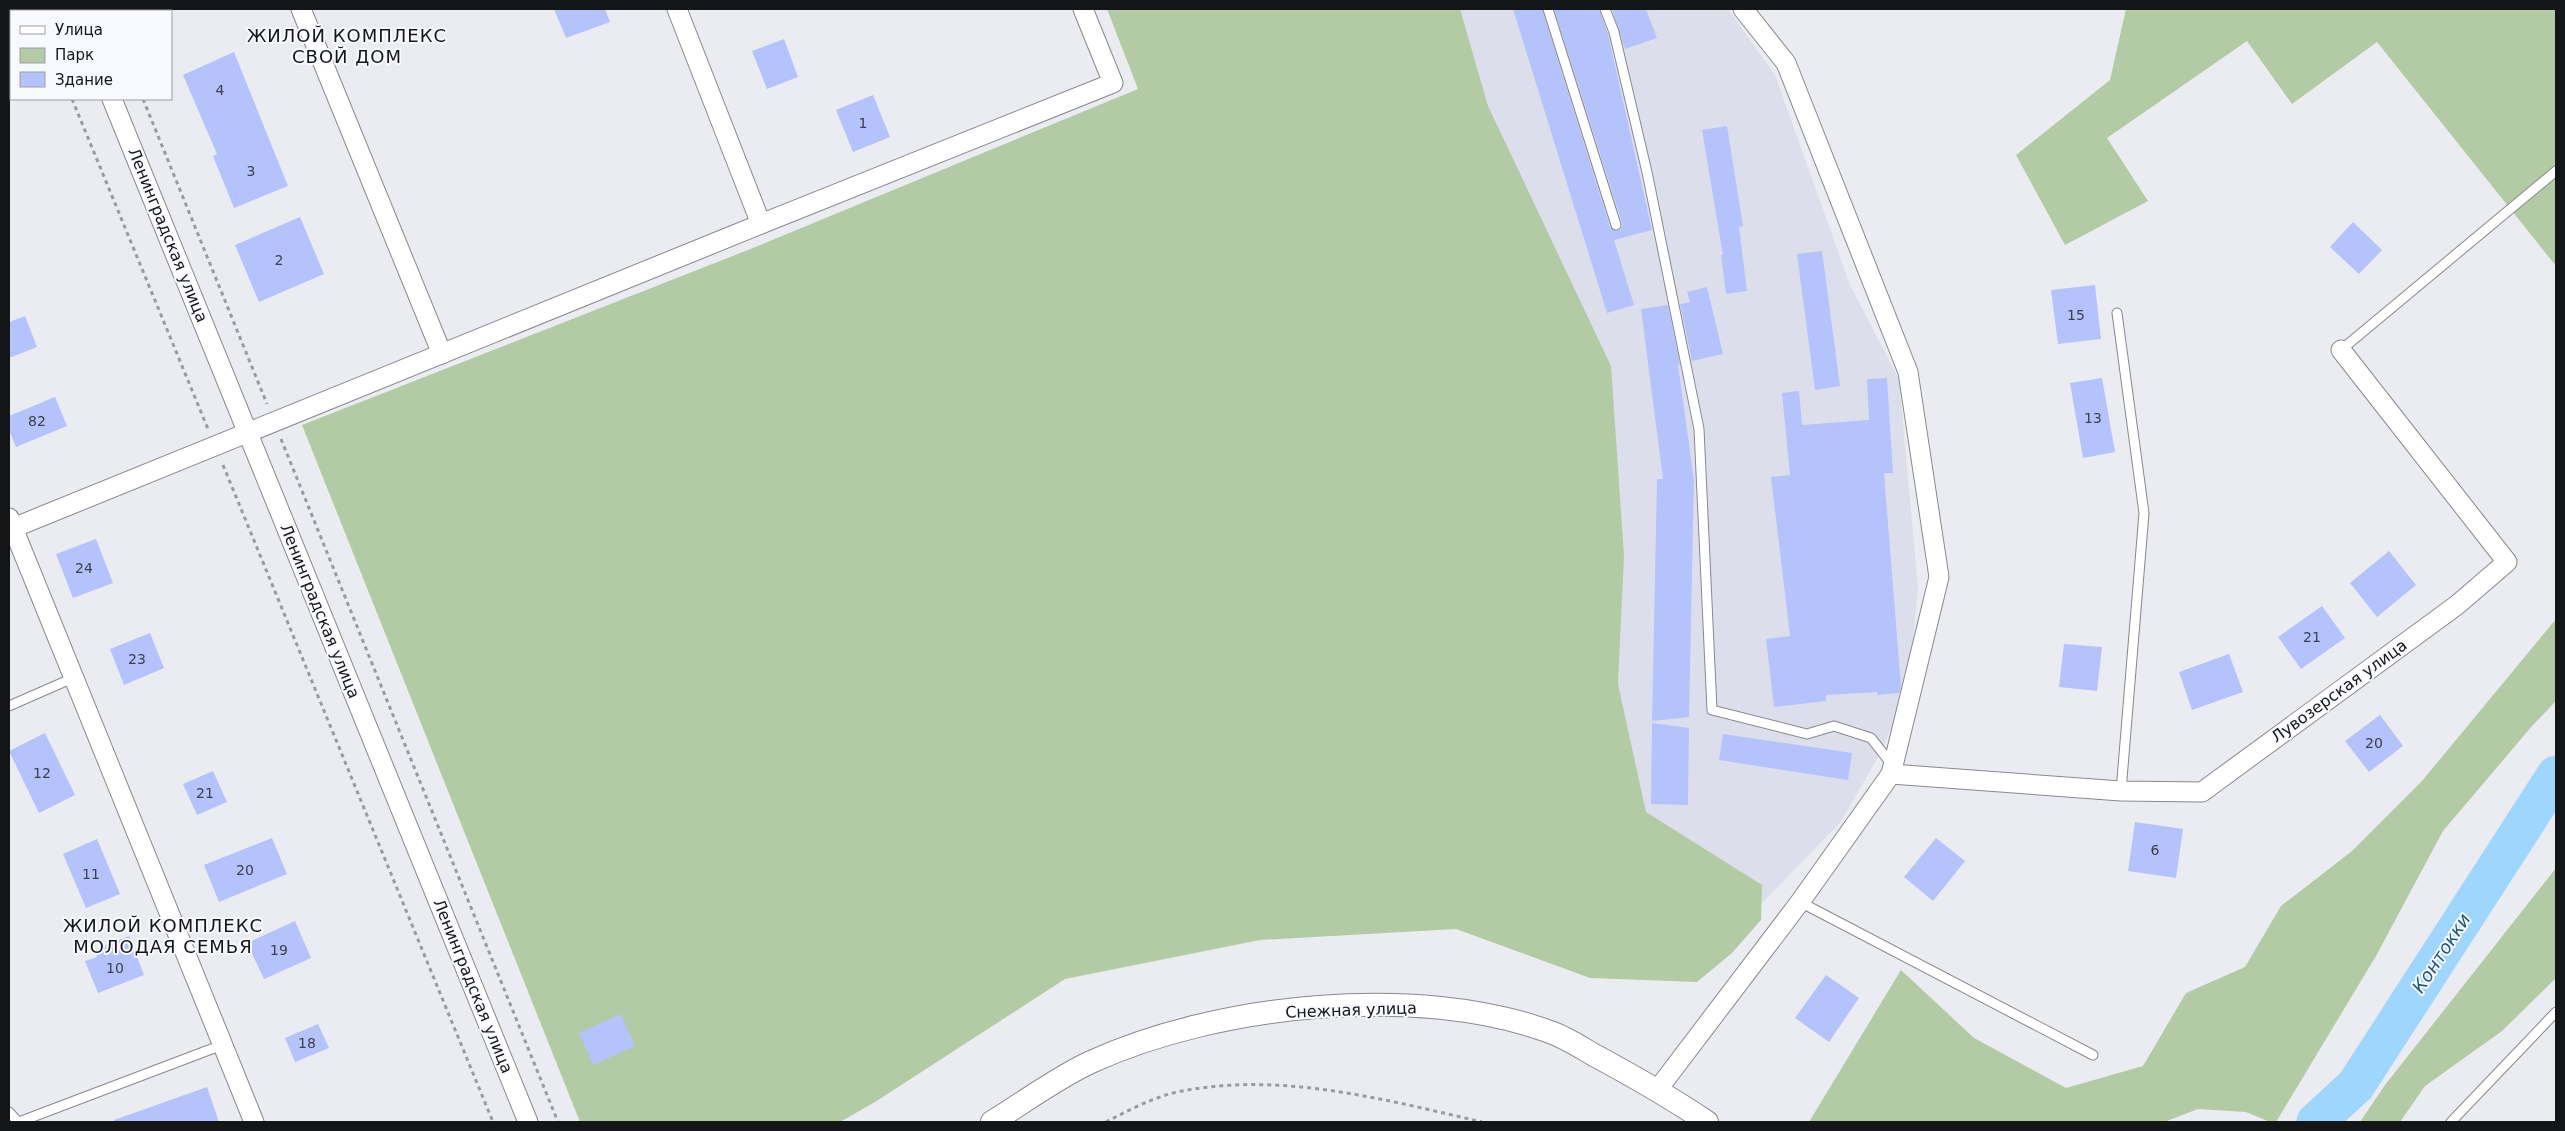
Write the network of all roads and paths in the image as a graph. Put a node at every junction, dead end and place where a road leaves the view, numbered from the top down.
1 (302, 9) edge
2 (677, 9) edge
3 (1083, 9) edge
4 (1548, 9) edge
5 (1605, 9) edge
6 (1744, 9) edge
7 (72, 100) edge
8 (112, 100) edge
9 (143, 100) edge
10 (2556, 171) edge
11 (762, 224) junction
12 (1616, 225) dead end
13 (2117, 313) dead end
14 (2341, 350) joint
15 (442, 354) junction
16 (274, 422) junction
17 (248, 433) junction
18 (215, 446) junction
19 (10, 522) edge
20 (73, 678) junction
21 (9, 706) edge
22 (1892, 770) junction
23 (2121, 791) junction
24 (1800, 902) junction
25 (2556, 1012) edge
26 (222, 1045) junction
27 (2093, 1055) dead end
28 (1658, 1089) junction
29 (9, 1112) edge
30 (18, 1122) edge
31 (254, 1122) edge
32 (493, 1122) edge
33 (528, 1122) edge
34 (558, 1122) edge
35 (992, 1122) edge
36 (1106, 1122) edge
37 (1482, 1122) edge
38 (1707, 1122) edge
39 (2452, 1122) edge

1 - 15 street
2 - 11 street
3 - 11 street
4 - 12 lane
5 - 22 lane
6 - 22 street
7 - 18 path
8 - 17 street, Ленинградская улица
9 - 16 path
10 - 14 lane
11 - 15 street
13 - 23 lane
14 - 23 street, Лувозерская улица
15 - 16 street
16 - 17 street
16 - 34 path
17 - 18 street
17 - 33 street, Ленинградская улица
18 - 19 street
18 - 32 path
19 - 20 street
20 - 21 lane
20 - 26 street
22 - 23 street, Лувозерская улица
22 - 24 street
24 - 27 lane
24 - 28 street
25 - 39 lane
26 - 30 lane
26 - 31 street
28 - 35 street, Снежная улица
28 - 38 street, Снежная улица
29 - 30 lane
36 - 37 path

